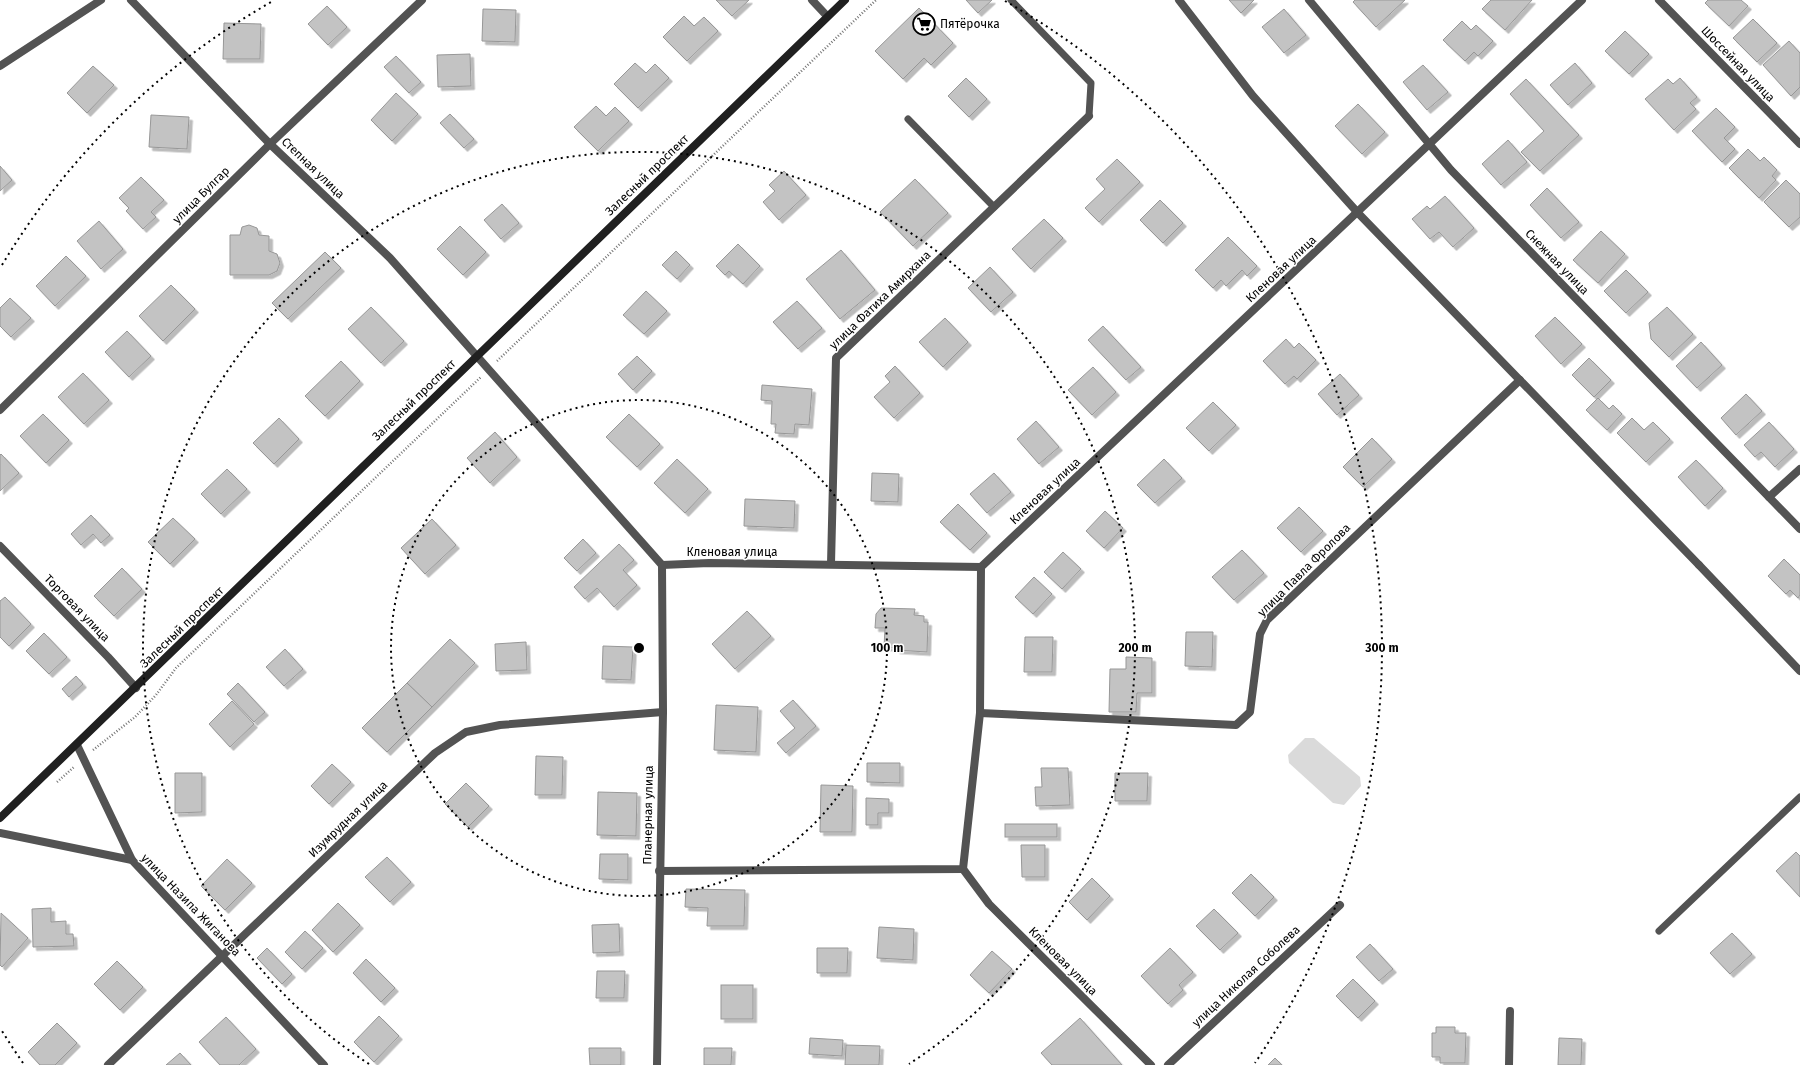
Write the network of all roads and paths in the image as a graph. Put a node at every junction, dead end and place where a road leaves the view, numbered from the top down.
1 (101, 0) edge
2 (131, 0) edge
3 (422, 0) edge
4 (812, 0) edge
5 (845, 0) edge
6 (876, 0) edge
7 (1011, 0) edge
8 (1180, 0) edge
9 (1309, 0) edge
10 (1582, 0) edge
11 (1659, 0) edge
12 (828, 16) junction
13 (0, 66) edge
14 (1089, 116) joint
15 (908, 119) dead end
16 (270, 144) junction
17 (1800, 144) edge
18 (1430, 145) junction
19 (994, 207) junction
20 (1358, 213) junction
21 (476, 357) junction
22 (488, 370) junction
23 (1520, 380) junction
24 (0, 410) edge
25 (1800, 469) edge
26 (1769, 498) junction
27 (1800, 529) edge
28 (0, 546) edge
29 (831, 564) junction
30 (662, 565) junction
31 (981, 567) junction
32 (1800, 671) edge
33 (136, 688) junction
34 (663, 712) junction
35 (980, 714) junction
36 (77, 745) junction
37 (83, 758) junction
38 (54, 785) dead end
39 (1800, 797) edge
40 (0, 818) edge
41 (0, 833) edge
42 (132, 860) junction
43 (963, 869) junction
44 (659, 871) junction
45 (1340, 905) dead end
46 (1659, 931) dead end
47 (223, 956) junction
48 (1510, 1011) dead end
49 (108, 1065) edge
50 (324, 1065) edge
51 (657, 1065) edge
52 (1151, 1065) edge
53 (1168, 1065) edge
54 (1509, 1065) edge

1 - 13 street
2 - 16 street, Степная улица
3 - 16 street, улица Булгар
4 - 12 street
5 - 12 main road, Залесный проспект
6 - 22 path
7 - 14 lane
8 - 20 street
9 - 18 street, Снежная улица
10 - 18 street, Кленовая улица
11 - 17 street, Шоссейная улица
12 - 21 main road, Залесный проспект
14 - 19 street, улица Фатиха Амирхана
15 - 19 lane
16 - 21 street, Степная улица
16 - 24 street, улица Булгар
18 - 20 street, Кленовая улица
18 - 26 street, Снежная улица
19 - 29 street, улица Фатиха Амирхана
20 - 23 street
20 - 31 street, Кленовая улица
21 - 22 street, Степная улица
21 - 33 main road, Залесный проспект
22 - 30 street, Степная улица
22 - 37 path
23 - 32 street
23 - 35 street, улица Павла Фролова
25 - 26 street
26 - 27 street, Снежная улица
28 - 33 street, Торговая улица
29 - 30 street, Кленовая улица
29 - 31 street, Кленовая улица
30 - 34 street, Планерная улица
31 - 35 street
33 - 36 main road, Залесный проспект
34 - 44 street, Планерная улица
34 - 47 street, Изумрудная улица
35 - 43 street
36 - 37 street
36 - 40 main road, Залесный проспект
37 - 38 path
37 - 42 street
39 - 46 lane
41 - 42 street, улица Назипа Жиганова
42 - 47 street, улица Назипа Жиганова
43 - 44 street
43 - 52 street, Кленовая улица
44 - 51 street, Планерная улица
45 - 53 street, улица Николая Соболева
47 - 49 street, Изумрудная улица
47 - 50 street, улица Назипа Жиганова
48 - 54 street

